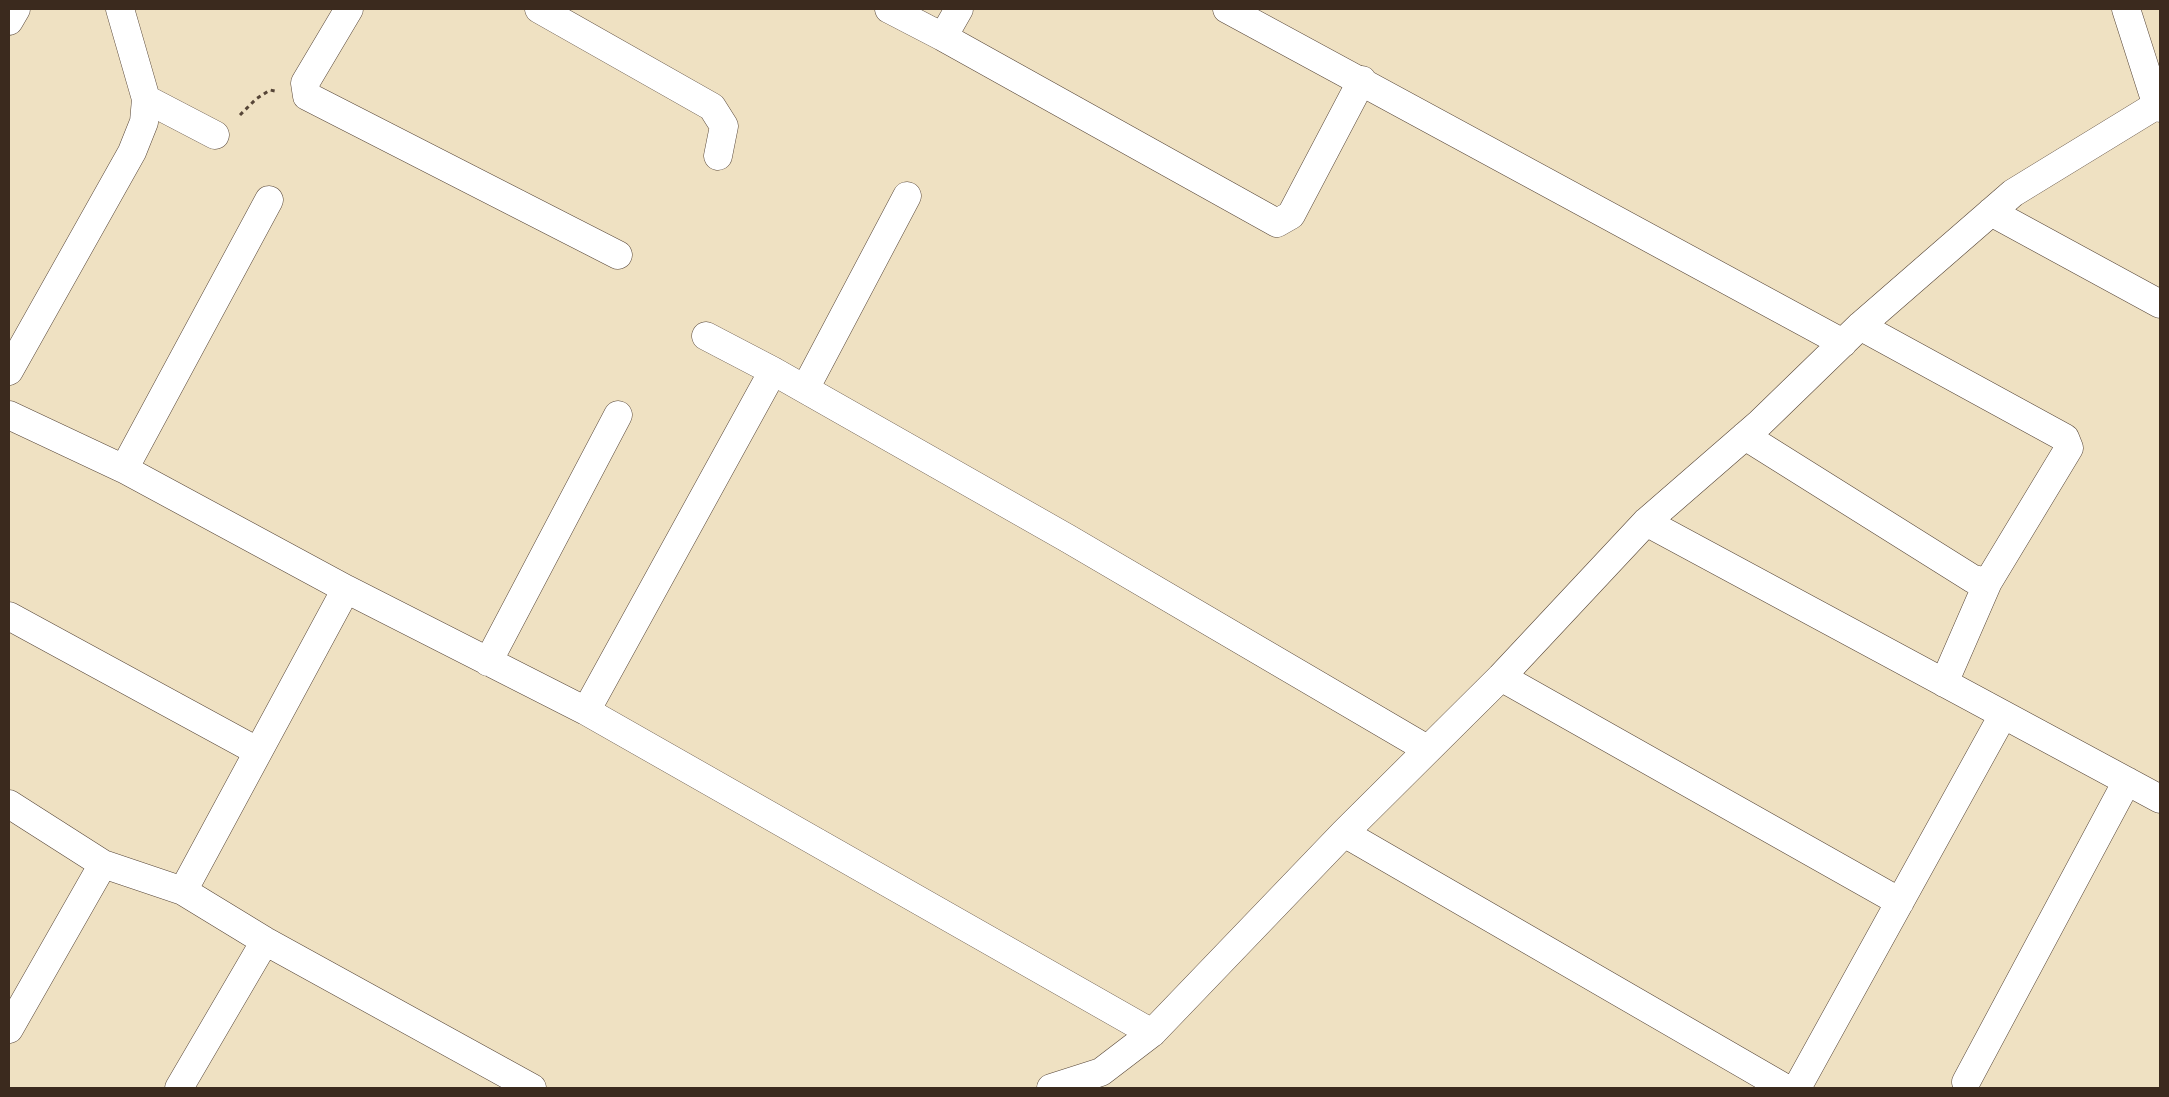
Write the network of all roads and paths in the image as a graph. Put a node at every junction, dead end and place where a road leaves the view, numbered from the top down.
1 (16, 9) edge
2 (120, 9) edge
3 (349, 9) edge
4 (539, 9) edge
5 (889, 9) edge
6 (959, 9) edge
7 (1227, 9) edge
8 (2126, 9) edge
9 (9, 21) edge
10 (943, 37) junction
11 (1362, 80) junction
12 (307, 96) junction
13 (146, 99) junction
14 (2159, 106) edge
15 (215, 135) joint
16 (718, 156) dead end
17 (906, 196) dead end
18 (269, 200) dead end
19 (1991, 212) junction
20 (618, 254) dead end
21 (2160, 304) edge
22 (1852, 335) junction
23 (706, 336) dead end
24 (9, 371) edge
25 (773, 371) junction
26 (805, 390) junction
27 (9, 415) edge
28 (618, 415) dead end
29 (1745, 436) junction
30 (124, 469) junction
31 (1646, 522) junction
32 (1988, 582) junction
33 (346, 589) junction
34 (9, 616) edge
35 (488, 662) junction
36 (1501, 677) junction
37 (1944, 683) junction
38 (586, 711) junction
39 (2003, 714) junction
40 (1427, 749) junction
41 (257, 751) junction
42 (2127, 781) junction
43 (2160, 799) edge
44 (9, 804) edge
45 (1344, 833) junction
46 (103, 864) junction
47 (183, 891) junction
48 (1900, 902) junction
49 (265, 941) junction
50 (9, 1029) edge
51 (1152, 1033) junction
52 (1966, 1082) dead end
53 (1055, 1087) edge
54 (179, 1088) edge
55 (532, 1088) edge
56 (1785, 1088) edge
57 (1797, 1088) edge

1 - 9 street
2 - 13 street
3 - 12 street
4 - 16 street
5 - 10 street
6 - 10 street
7 - 11 street
8 - 14 street
10 - 11 street
11 - 22 street
12 - 15 path
12 - 20 street
13 - 15 street
13 - 24 street
14 - 19 street
17 - 26 street
18 - 30 street
19 - 21 street
19 - 22 street
22 - 29 street
22 - 32 street
23 - 25 street
25 - 26 street
25 - 38 street
26 - 40 street
27 - 30 street
28 - 35 street
29 - 31 street
29 - 32 street
30 - 33 street
31 - 36 street
31 - 37 street
32 - 37 street
33 - 35 street
33 - 41 street
34 - 41 street
35 - 38 street
36 - 40 street
36 - 48 street
37 - 39 street
38 - 51 street
39 - 42 street
39 - 48 street
40 - 45 street
41 - 47 street
42 - 43 street
42 - 52 street
44 - 46 street
45 - 51 street
45 - 56 street
46 - 47 street
46 - 50 street
47 - 49 street
48 - 57 street
49 - 54 street
49 - 55 street
51 - 53 street

